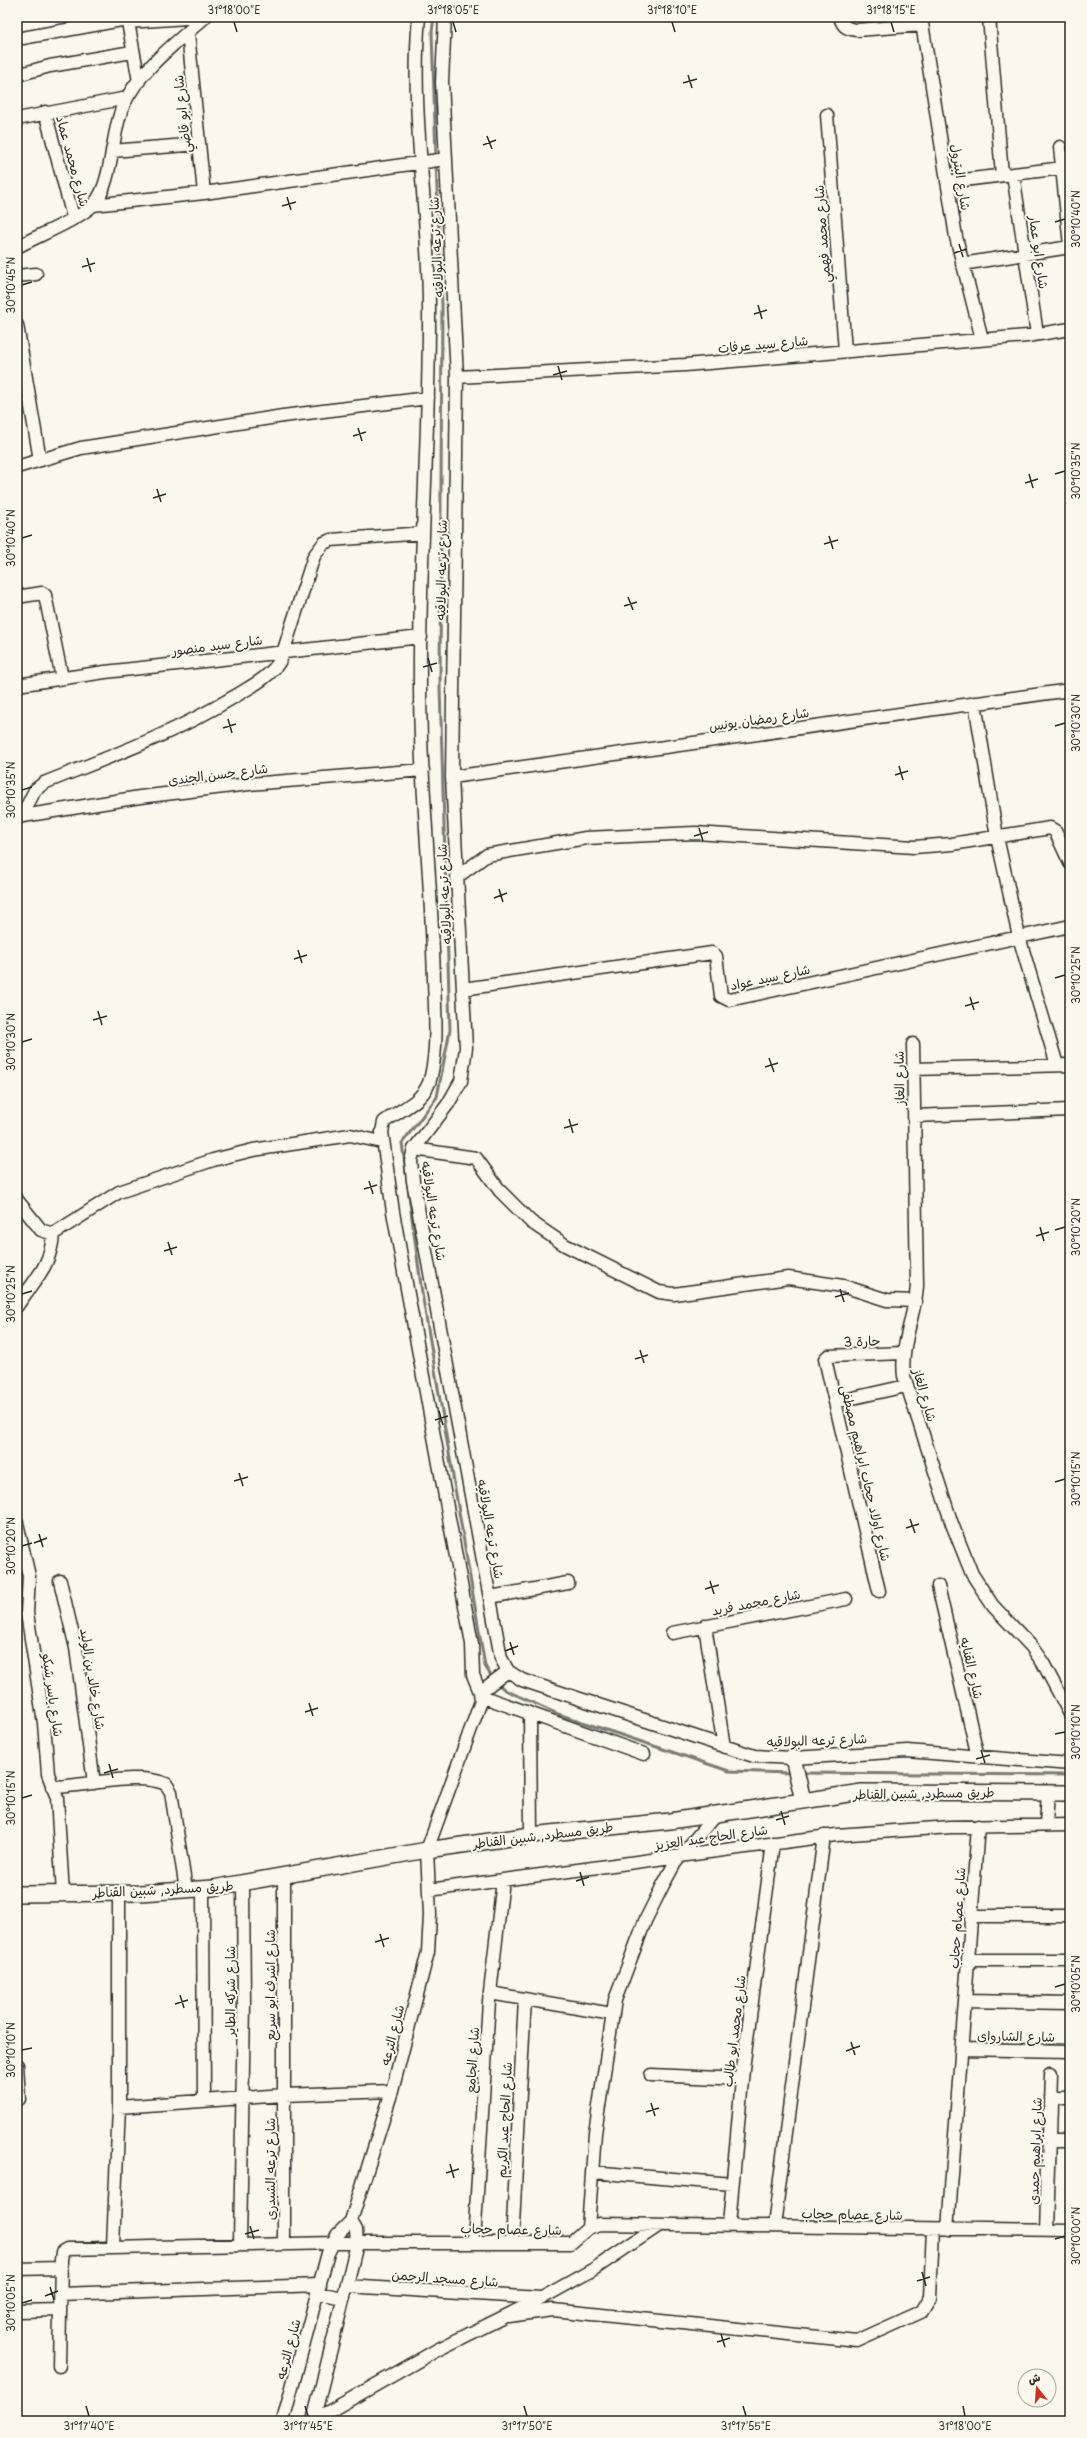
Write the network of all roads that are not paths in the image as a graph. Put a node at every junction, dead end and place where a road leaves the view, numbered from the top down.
1 (203, 17) edge
2 (419, 17) edge
3 (445, 17) edge
4 (840, 17) edge
5 (989, 17) edge
6 (127, 20) edge
7 (921, 21) edge
8 (188, 32) junction
9 (17, 39) edge
10 (132, 52) junction
11 (17, 75) edge
12 (139, 81) junction
13 (127, 98) junction
14 (45, 112) junction
15 (828, 115) dead end
16 (17, 119) edge
17 (199, 144) junction
18 (1060, 147) dead end
19 (112, 151) junction
20 (446, 159) junction
21 (420, 162) junction
22 (1062, 168) junction
23 (1008, 175) junction
24 (947, 182) junction
25 (204, 193) junction
26 (93, 205) junction
27 (73, 217) junction
28 (17, 247) edge
29 (1070, 247) edge
30 (1025, 254) junction
31 (962, 264) junction
32 (36, 274) dead end
33 (17, 276) edge
34 (17, 325) edge
35 (1070, 329) edge
36 (1037, 334) junction
37 (982, 339) junction
38 (845, 351) junction
39 (457, 377) junction
40 (428, 398) junction
41 (40, 460) junction
42 (17, 467) edge
43 (423, 533) junction
44 (17, 597) edge
45 (421, 637) junction
46 (283, 652) junction
47 (62, 678) junction
48 (17, 685) edge
49 (1070, 690) edge
50 (975, 703) junction
51 (423, 770) junction
52 (452, 777) junction
53 (19, 817) edge
54 (997, 837) junction
55 (1070, 863) edge
56 (457, 877) junction
57 (1070, 926) edge
58 (1019, 937) junction
59 (463, 989) junction
60 (913, 1044) dead end
61 (1057, 1065) junction
62 (1070, 1065) edge
63 (913, 1068) junction
64 (1070, 1110) edge
65 (914, 1116) junction
66 (382, 1142) junction
67 (414, 1149) junction
68 (17, 1200) edge
69 (54, 1234) junction
70 (916, 1301) junction
71 (17, 1306) edge
72 (903, 1353) junction
73 (825, 1361) joint
74 (906, 1386) junction
75 (834, 1402) junction
76 (17, 1523) edge
77 (60, 1581) dead end
78 (568, 1583) dead end
79 (938, 1586) dead end
80 (879, 1591) dead end
81 (490, 1597) junction
82 (846, 1599) dead end
83 (705, 1626) junction
84 (672, 1633) dead end
85 (505, 1673) junction
86 (482, 1692) junction
87 (1070, 1714) edge
88 (530, 1715) junction
89 (724, 1747) junction
90 (644, 1754) dead end
91 (978, 1757) junction
92 (794, 1760) junction
93 (1070, 1764) edge
94 (94, 1783) junction
95 (52, 1786) junction
96 (1048, 1792) junction
97 (1070, 1793) edge
98 (803, 1800) junction
99 (717, 1814) junction
100 (1046, 1824) junction
101 (1070, 1824) edge
102 (978, 1826) junction
103 (531, 1835) junction
104 (824, 1836) junction
105 (773, 1843) junction
106 (426, 1855) junction
107 (682, 1855) junction
108 (284, 1876) junction
109 (503, 1880) junction
110 (243, 1884) junction
111 (428, 1885) junction
112 (203, 1889) junction
113 (186, 1890) junction
114 (119, 1893) junction
115 (17, 1894) edge
116 (63, 1894) junction
117 (971, 1916) junction
118 (1070, 1916) edge
119 (968, 1960) junction
120 (1070, 1960) edge
121 (490, 1993) junction
122 (525, 1999) junction
123 (965, 2001) junction
124 (1070, 2003) edge
125 (612, 2014) junction
126 (962, 2049) junction
127 (1070, 2051) edge
128 (17, 2064) edge
129 (1051, 2073) dead end
130 (651, 2075) dead end
131 (742, 2079) junction
132 (392, 2091) junction
133 (284, 2095) junction
134 (1050, 2097) junction
135 (1070, 2097) edge
136 (243, 2098) junction
137 (19, 2099) dead end
138 (204, 2100) junction
139 (118, 2107) junction
140 (1049, 2140) junction
141 (1070, 2140) edge
142 (592, 2172) junction
143 (732, 2184) junction
144 (351, 2221) junction
145 (729, 2224) junction
146 (658, 2226) junction
147 (774, 2226) junction
148 (588, 2228) junction
149 (933, 2229) junction
150 (948, 2229) junction
151 (1046, 2229) junction
152 (1070, 2230) edge
153 (474, 2242) junction
154 (333, 2243) junction
155 (512, 2243) junction
156 (240, 2244) junction
157 (284, 2244) junction
158 (357, 2244) junction
159 (113, 2246) junction
160 (61, 2268) junction
161 (17, 2269) edge
162 (318, 2289) junction
163 (345, 2292) junction
164 (60, 2294) junction
165 (542, 2298) junction
166 (60, 2310) junction
167 (17, 2311) edge
168 (508, 2316) junction
169 (59, 2366) dead end
170 (314, 2420) edge
171 (283, 2421) edge

1 - 6 street
1 - 8 street
2 - 21 street, شارع ترعه البولاقيه
3 - 20 street, شارع ترعه البولاقيه
4 - 7 street
5 - 23 street, شارع ابو عمار
6 - 9 street
6 - 10 street
7 - 24 street, شارع البترول
8 - 12 street
8 - 17 street, شارع ابو قاضي
10 - 11 street
10 - 12 street
12 - 13 street
13 - 14 street
13 - 19 street
14 - 16 street
14 - 27 street, شارع محمد عماد
15 - 38 street, شارع محمد فهمي
17 - 19 street
17 - 25 street, شارع ابو قاضي
18 - 22 street
19 - 26 street
20 - 21 street
20 - 39 street, شارع ترعه البولاقيه
21 - 25 street
21 - 40 street, شارع ترعه البولاقيه
22 - 23 street
22 - 29 street
23 - 24 street
23 - 30 street, شارع ابو عمار
24 - 31 street, شارع البترول
25 - 26 street
26 - 27 street
27 - 28 street
29 - 30 street
30 - 31 street
30 - 36 street, شارع ابو عمار
31 - 37 street, شارع البترول
32 - 33 street
34 - 41 street
35 - 36 street, شارع سيد عرفات
36 - 37 street, شارع سيد عرفات
37 - 38 street, شارع سيد عرفات
38 - 39 street, شارع سيد عرفات
39 - 52 street, شارع ترعه البولاقيه
40 - 41 street
40 - 43 street, شارع ترعه البولاقيه
41 - 42 street
43 - 45 street, شارع ترعه البولاقيه
43 - 46 street
44 - 47 street
45 - 46 street, شارع سيد منصور
45 - 51 street, شارع ترعه البولاقيه
46 - 47 street, شارع سيد منصور
46 - 53 street
47 - 48 street, شارع سيد منصور
49 - 50 street, شارع رمضان يونس
50 - 52 street, شارع رمضان يونس
50 - 54 street
51 - 53 street, شارع حسن الجندى
51 - 66 street, شارع ترعه البولاقيه
52 - 56 street, شارع ترعه البولاقيه
54 - 55 street
54 - 56 street
54 - 58 street
56 - 59 street, شارع ترعه البولاقيه
57 - 58 street, شارع سيد عواد
58 - 59 street, شارع سيد عواد
58 - 61 street
59 - 67 street, شارع ترعه البولاقيه
60 - 63 street, شارع الغاز
61 - 62 street
61 - 63 street
63 - 65 street, شارع الغاز
64 - 65 street
65 - 70 street, شارع الغاز
66 - 69 street
66 - 86 street, شارع ترعه البولاقيه
67 - 70 street
67 - 81 street, شارع ترعه البولاقيه
68 - 69 street
69 - 71 street
70 - 72 street, شارع الغاز
72 - 73 street, حارة 3
72 - 74 street, شارع الغاز
73 - 75 street, شارع اولاد حجاب ابراهيم مصطفى
74 - 75 street
74 - 87 street, شارع الغاز
75 - 80 street, شارع اولاد حجاب ابراهيم مصطفى
76 - 95 street, شارع ياسر شيكو
77 - 94 street, شارع خالد بن الوليد
78 - 81 street
79 - 91 street, شارع القنايه
81 - 85 street, شارع ترعه البولاقيه
82 - 83 street, شارع محمد فريد
83 - 84 street, شارع محمد فريد
83 - 89 street
85 - 86 street
85 - 89 street, شارع ترعه البولاقيه
86 - 88 street
86 - 106 street
88 - 90 street
88 - 103 street
89 - 92 street, شارع ترعه البولاقيه
91 - 92 street, شارع ترعه البولاقيه
91 - 93 street, شارع ترعه البولاقيه
92 - 98 main road
94 - 95 street
94 - 113 street
95 - 116 street, شارع ياسر شيكو
96 - 97 main road, طريق مسطرد, شبين القناطر
96 - 98 main road, طريق مسطرد, شبين القناطر
96 - 100 street
98 - 99 main road, طريق مسطرد, شبين القناطر
99 - 103 main road, طريق مسطرد, شبين القناطر
99 - 107 street
100 - 101 street, شارع الحاج عبد العزيز
100 - 102 street, شارع الحاج عبد العزيز
102 - 104 street, شارع الحاج عبد العزيز
102 - 117 street, شارع عصام حجاب
103 - 106 main road, طريق مسطرد, شبين القناطر
104 - 105 street, شارع الحاج عبد العزيز
104 - 147 street
105 - 107 street, شارع الحاج عبد العزيز
105 - 131 street, شارع محمد ابو طالب
106 - 108 main road, طريق مسطرد, شبين القناطر
106 - 111 street, شارع الترعه
107 - 109 street, شارع الحاج عبد العزيز
107 - 125 street
108 - 110 main road, طريق مسطرد, شبين القناطر
108 - 133 street, شارع اشرف ابو سريع
109 - 111 street, شارع الحاج عبد العزيز
109 - 121 street, شارع الجامع
110 - 112 main road, طريق مسطرد, شبين القناطر
110 - 136 street, شارع شركه الطاير
111 - 132 street, شارع الترعه
112 - 113 main road, طريق مسطرد, شبين القناطر
112 - 138 street
113 - 114 main road, طريق مسطرد, شبين القناطر
114 - 116 main road, طريق مسطرد, شبين القناطر
114 - 139 street
115 - 116 main road, طريق مسطرد, شبين القناطر
117 - 118 street
117 - 119 street, شارع عصام حجاب
119 - 120 street
119 - 123 street, شارع عصام حجاب
121 - 122 street
121 - 153 street, شارع الجامع
122 - 125 street
122 - 155 street, شارع الحاج عبد الكريم
123 - 124 street
123 - 126 street, شارع عصام حجاب
125 - 142 street
126 - 127 street, شارع الشارواى
126 - 150 street, شارع عصام حجاب
128 - 137 street
129 - 134 street, شارع ابراهيم حمدى
130 - 131 street
131 - 143 street, شارع محمد ابو طالب
132 - 133 street
132 - 144 street, شارع الترعه
133 - 136 street
133 - 157 street, شارع ترعه الشبدرى
134 - 135 street
134 - 140 street, شارع ابراهيم حمدى
136 - 138 street
136 - 156 street, شارع شركه الطاير
138 - 139 street
139 - 159 street
140 - 141 street
140 - 151 street, شارع ابراهيم حمدى
142 - 143 street
142 - 148 street
143 - 145 street, شارع محمد ابو طالب
144 - 154 street, شارع الترعه
144 - 158 street
145 - 146 street, شارع عصام حجاب
145 - 147 street, شارع عصام حجاب
146 - 148 street, شارع عصام حجاب
146 - 165 street
147 - 149 street, شارع عصام حجاب
148 - 155 street, شارع عصام حجاب
149 - 150 street, شارع عصام حجاب
149 - 168 street
150 - 151 street
151 - 152 street
153 - 155 street, شارع عصام حجاب
153 - 158 street, شارع عصام حجاب
154 - 157 street, شارع عصام حجاب
154 - 158 street, شارع عصام حجاب
154 - 162 street, شارع الترعه
156 - 157 street, شارع عصام حجاب
156 - 159 street, شارع عصام حجاب
158 - 163 street
159 - 160 street, شارع عصام حجاب
160 - 161 street
160 - 164 street
162 - 163 street, شارع مسجد الرحمن
162 - 164 street, شارع مسجد الرحمن
162 - 171 street, شارع الترعه
163 - 165 street, شارع مسجد الرحمن
163 - 170 street
164 - 166 street
165 - 168 street
166 - 167 street
166 - 169 street
168 - 170 street

